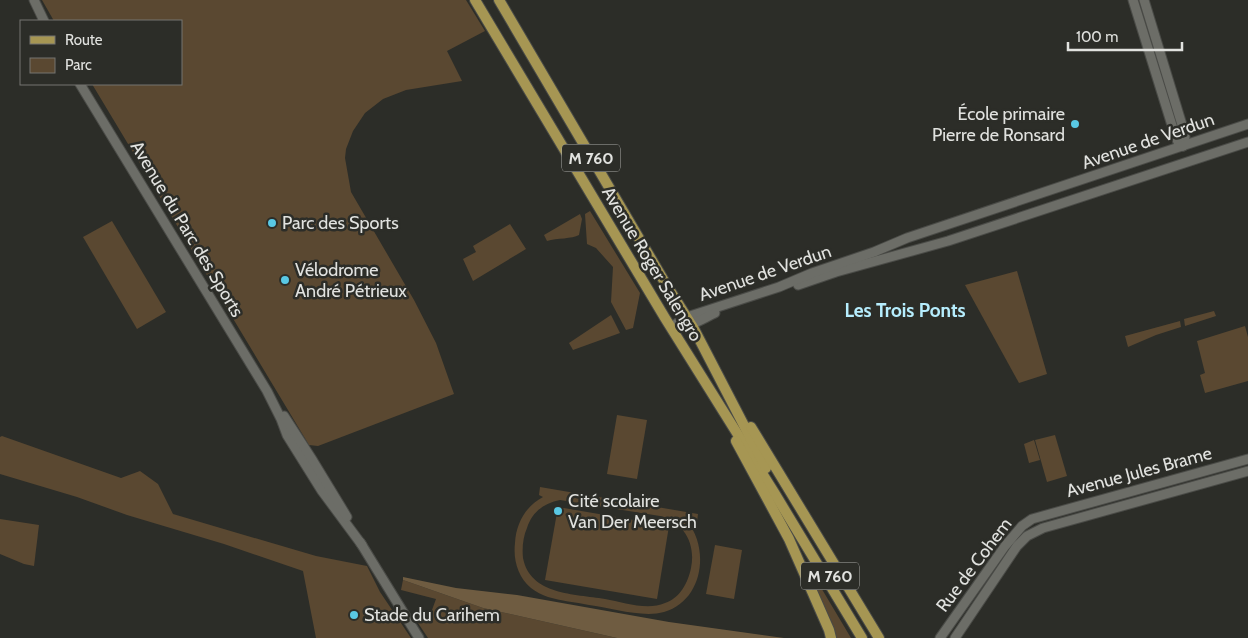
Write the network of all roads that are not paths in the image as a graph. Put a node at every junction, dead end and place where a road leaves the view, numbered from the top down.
1 (34, 0) edge
2 (475, 0) edge
3 (499, 0) edge
4 (1133, 0) edge
5 (1144, 0) edge
6 (44, 20) edge
7 (81, 85) edge
8 (1248, 124) edge
9 (1248, 142) edge
10 (1183, 146) junction
11 (689, 321) junction
12 (671, 327) junction
13 (732, 401) junction
14 (721, 408) junction
15 (1248, 459) edge
16 (1248, 471) edge
17 (791, 515) junction
18 (1038, 516) junction
19 (1043, 528) junction
20 (1009, 540) junction
21 (1017, 546) junction
22 (994, 562) junction
23 (1002, 567) junction
24 (419, 638) edge
25 (831, 638) edge
26 (862, 638) edge
27 (867, 638) edge
28 (879, 638) edge
29 (940, 638) edge
30 (955, 638) edge

1 - 6 street
2 - 12 main road, Avenue Roger Salengro / M 760
3 - 11 main road, Avenue Roger Salengro / M 760
4 - 10 street
5 - 10 street
7 - 24 street, Avenue du Parc des Sports
8 - 10 street, Avenue de Verdun
9 - 11 street, Avenue de Verdun
10 - 11 street, Avenue de Verdun
11 - 12 street, Avenue de Verdun
11 - 13 main road, Avenue Roger Salengro / M 760
12 - 14 main road, Avenue Roger Salengro / M 760
13 - 17 main road, Avenue Roger Salengro / M 760
13 - 28 main road
14 - 17 main road, Avenue Roger Salengro / M 760
14 - 25 main road
15 - 18 street, Avenue Jules Brame
16 - 19 street, Avenue Jules Brame
17 - 26 main road, M 760
17 - 27 main road, M 760
18 - 19 street
18 - 20 street, Rue de Cohem
19 - 21 street, Rue de Cohem
20 - 21 street
20 - 22 street, Rue de Cohem
21 - 23 street, Rue de Cohem
22 - 23 street
22 - 29 street, Rue de Cohem
23 - 30 street, Rue de Cohem

